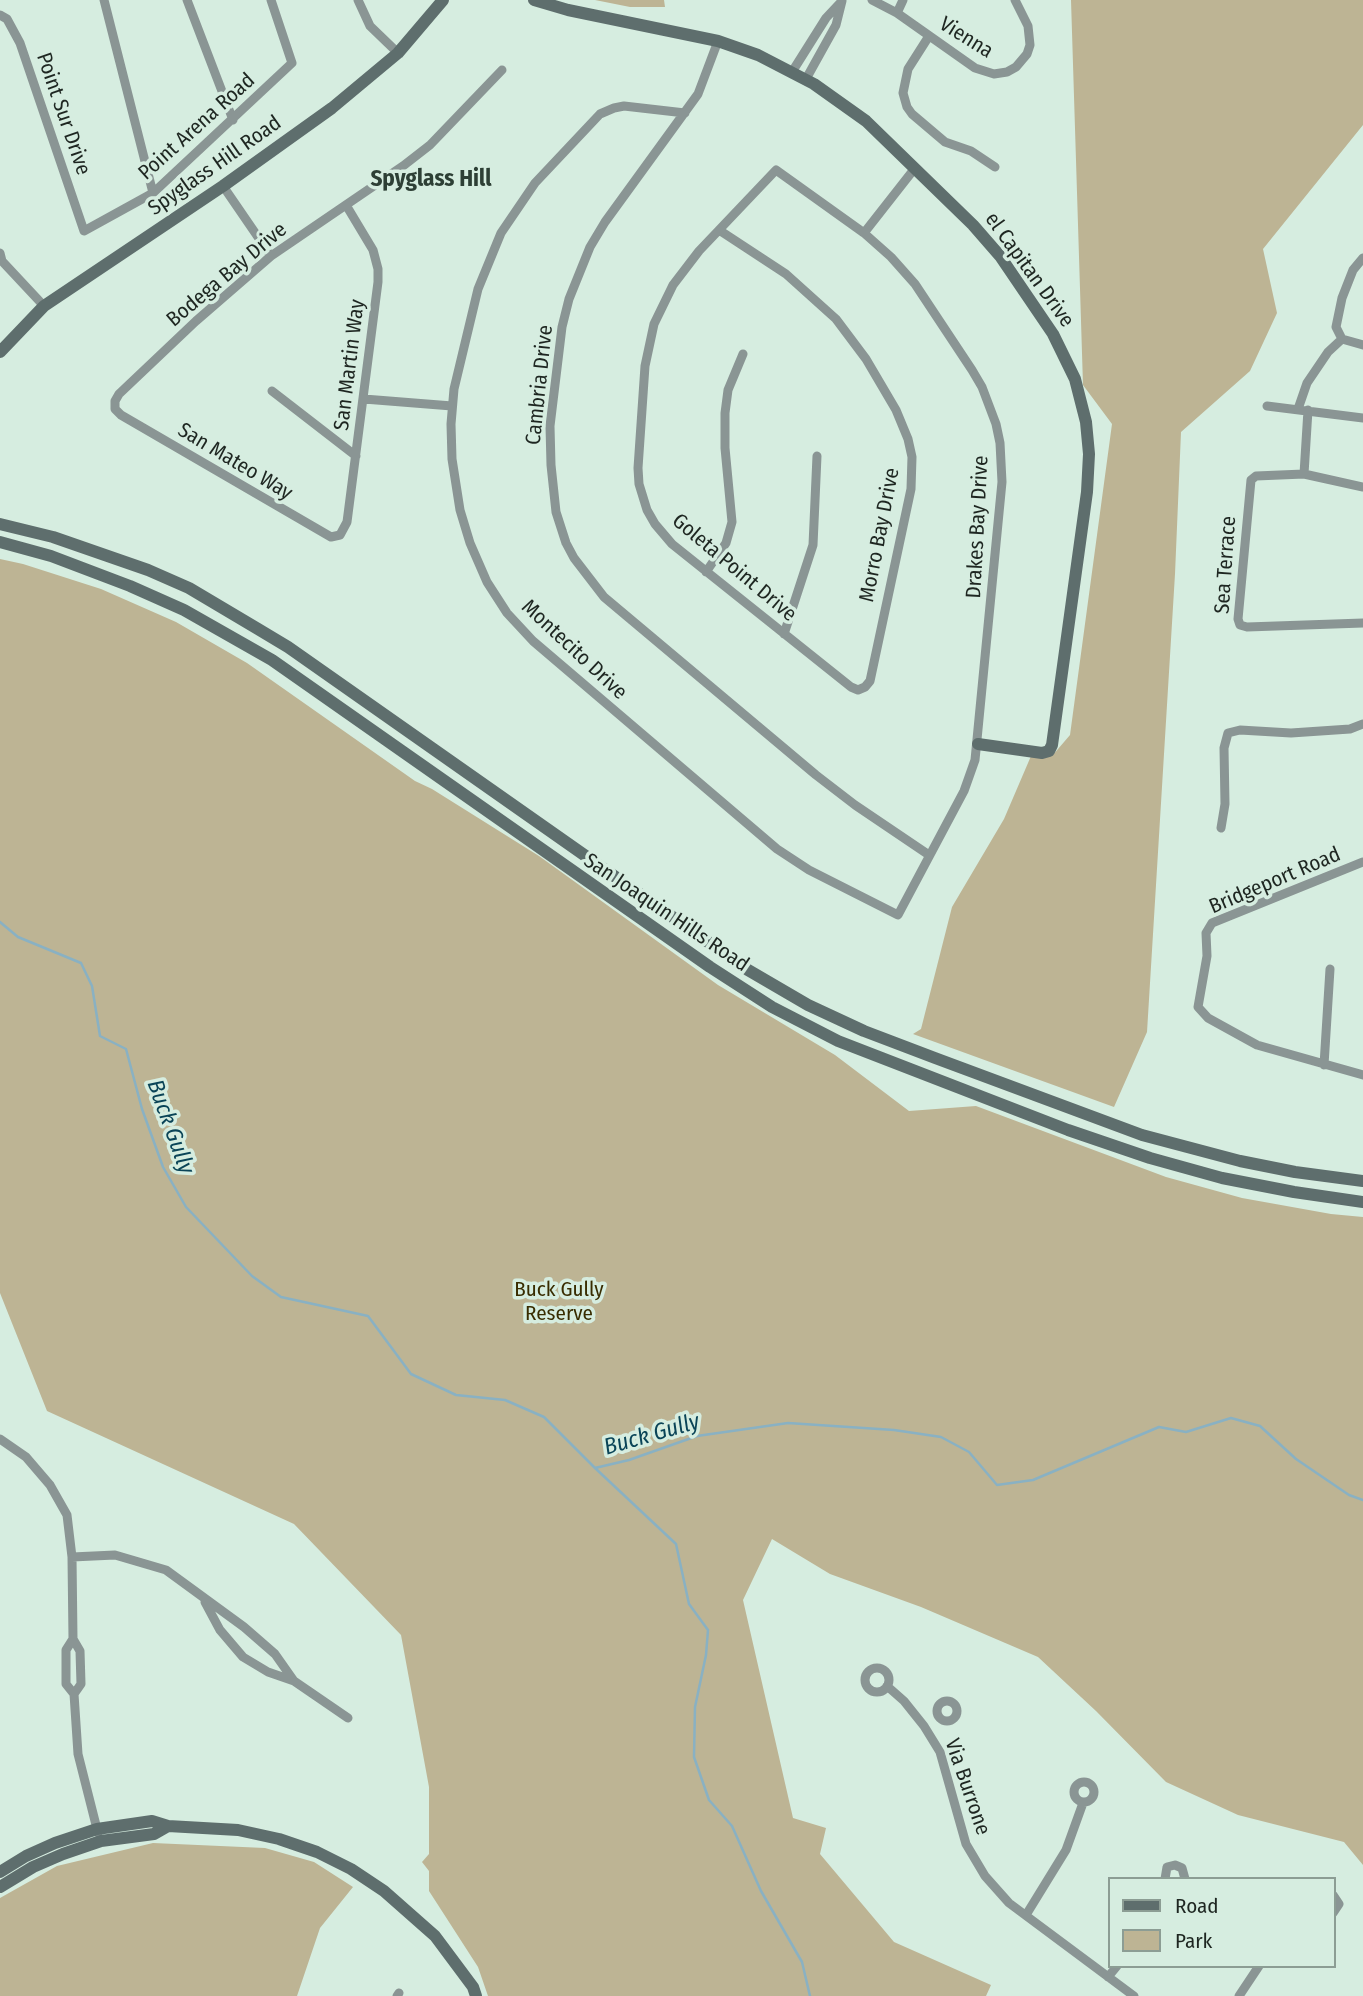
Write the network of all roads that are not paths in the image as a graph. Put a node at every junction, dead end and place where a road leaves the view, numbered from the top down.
1 (104, 0) edge
2 (187, 0) edge
3 (271, 0) edge
4 (358, 0) edge
5 (443, 0) edge
6 (534, 0) edge
7 (872, 0) edge
8 (903, 0) edge
9 (1015, 0) edge
10 (843, 1) edge
11 (897, 13) junction
12 (0, 15) edge
13 (929, 36) junction
14 (718, 41) junction
15 (398, 53) junction
16 (502, 71) dead end
17 (792, 72) junction
18 (806, 79) junction
19 (685, 113) junction
20 (233, 120) junction
21 (995, 167) dead end
22 (915, 168) junction
23 (776, 170) joint
24 (223, 186) junction
25 (153, 193) junction
26 (346, 205) junction
27 (719, 230) junction
28 (84, 231) joint
29 (864, 233) junction
30 (271, 256) junction
31 (1363, 258) edge
32 (1, 259) edge
33 (44, 306) junction
34 (1347, 341) junction
35 (1363, 345) edge
36 (0, 352) edge
37 (743, 354) dead end
38 (272, 391) dead end
39 (364, 399) junction
40 (452, 406) junction
41 (1267, 406) dead end
42 (116, 410) joint
43 (1303, 410) junction
44 (1363, 418) edge
45 (356, 456) junction
46 (817, 456) dead end
47 (1304, 474) junction
48 (1363, 487) edge
49 (0, 524) edge
50 (340, 535) joint
51 (0, 542) edge
52 (706, 572) junction
53 (1363, 623) edge
54 (784, 634) junction
55 (872, 673) joint
56 (1363, 724) edge
57 (978, 744) junction
58 (1221, 828) dead end
59 (929, 855) junction
60 (1363, 862) edge
61 (898, 915) joint
62 (1330, 969) dead end
63 (1324, 1065) junction
64 (1363, 1075) edge
65 (1363, 1181) edge
66 (1363, 1202) edge
67 (1, 1441) edge
68 (72, 1557) junction
69 (205, 1600) junction
70 (73, 1639) junction
71 (294, 1681) junction
72 (887, 1686) dead end
73 (74, 1694) junction
74 (939, 1717) dead end
75 (348, 1718) dead end
76 (924, 1726) junction
77 (1083, 1803) dead end
78 (99, 1835) junction
79 (0, 1872) edge
80 (1165, 1877) edge
81 (1184, 1877) edge
82 (0, 1887) edge
83 (1026, 1915) junction
84 (1115, 1968) edge
85 (1258, 1968) edge
86 (1108, 1977) junction
87 (476, 1996) edge
88 (1134, 1996) edge
89 (1239, 1996) edge

1 - 25 street
2 - 20 street
3 - 20 street, Point Arena Road
4 - 15 street
5 - 15 main road, Spyglass Hill Road
6 - 14 main road, el Capitan Drive
7 - 11 street, Vienna
8 - 11 street
9 - 13 street, Vienna
10 - 17 street
10 - 18 street
11 - 13 street, Vienna
12 - 28 street, Point Sur Drive
13 - 21 street
14 - 17 main road, el Capitan Drive
14 - 19 street, Cambria Drive
15 - 24 main road, Spyglass Hill Road
16 - 26 street, Bodega Bay Drive
17 - 18 main road, el Capitan Drive
18 - 22 main road, el Capitan Drive
19 - 40 street, Montecito Drive
19 - 59 street, Cambria Drive
20 - 25 street, Point Arena Road
22 - 29 street
22 - 57 main road, el Capitan Drive
23 - 27 street, Goleta Point Drive
23 - 29 street, Drakes Bay Drive
24 - 30 street
24 - 33 main road, Spyglass Hill Road
25 - 28 street, Point Arena Road
26 - 30 street, Bodega Bay Drive
26 - 39 street, San Martin Way
27 - 52 street, Goleta Point Drive
27 - 55 street, Morro Bay Drive
29 - 57 street, Drakes Bay Drive
30 - 42 street, Bodega Bay Drive
31 - 34 street
32 - 33 street
33 - 36 main road, Spyglass Hill Road
34 - 35 street
34 - 43 street
37 - 52 street
38 - 45 street
39 - 40 street
39 - 45 street, San Martin Way
40 - 61 street, Montecito Drive
41 - 43 street
42 - 50 street, San Mateo Way
43 - 44 street
43 - 47 street
45 - 50 street, San Martin Way
46 - 54 street
47 - 48 street, Sea Terrace
47 - 53 street, Sea Terrace
49 - 65 main road, San Joaquin Hills Road
51 - 66 main road, San Joaquin Hills Road
52 - 54 street, Goleta Point Drive
54 - 55 street, Goleta Point Drive
56 - 58 street
57 - 59 street, Drakes Bay Drive
59 - 61 street, Drakes Bay Drive
60 - 63 street, Bridgeport Road
62 - 63 street
63 - 64 street, Bridgeport Road
67 - 68 street
68 - 69 street
68 - 70 street
69 - 71 street
69 - 71 street
70 - 73 street
70 - 73 street
71 - 75 street
72 - 76 street, Via Burrone
73 - 78 street
74 - 76 street, Via Burrone
76 - 83 street, Via Burrone
77 - 83 street
78 - 79 main road
78 - 82 main road
78 - 87 main road
80 - 81 street
83 - 86 street, Via Burrone
84 - 86 street
85 - 89 street
86 - 88 street, Via Burrone

